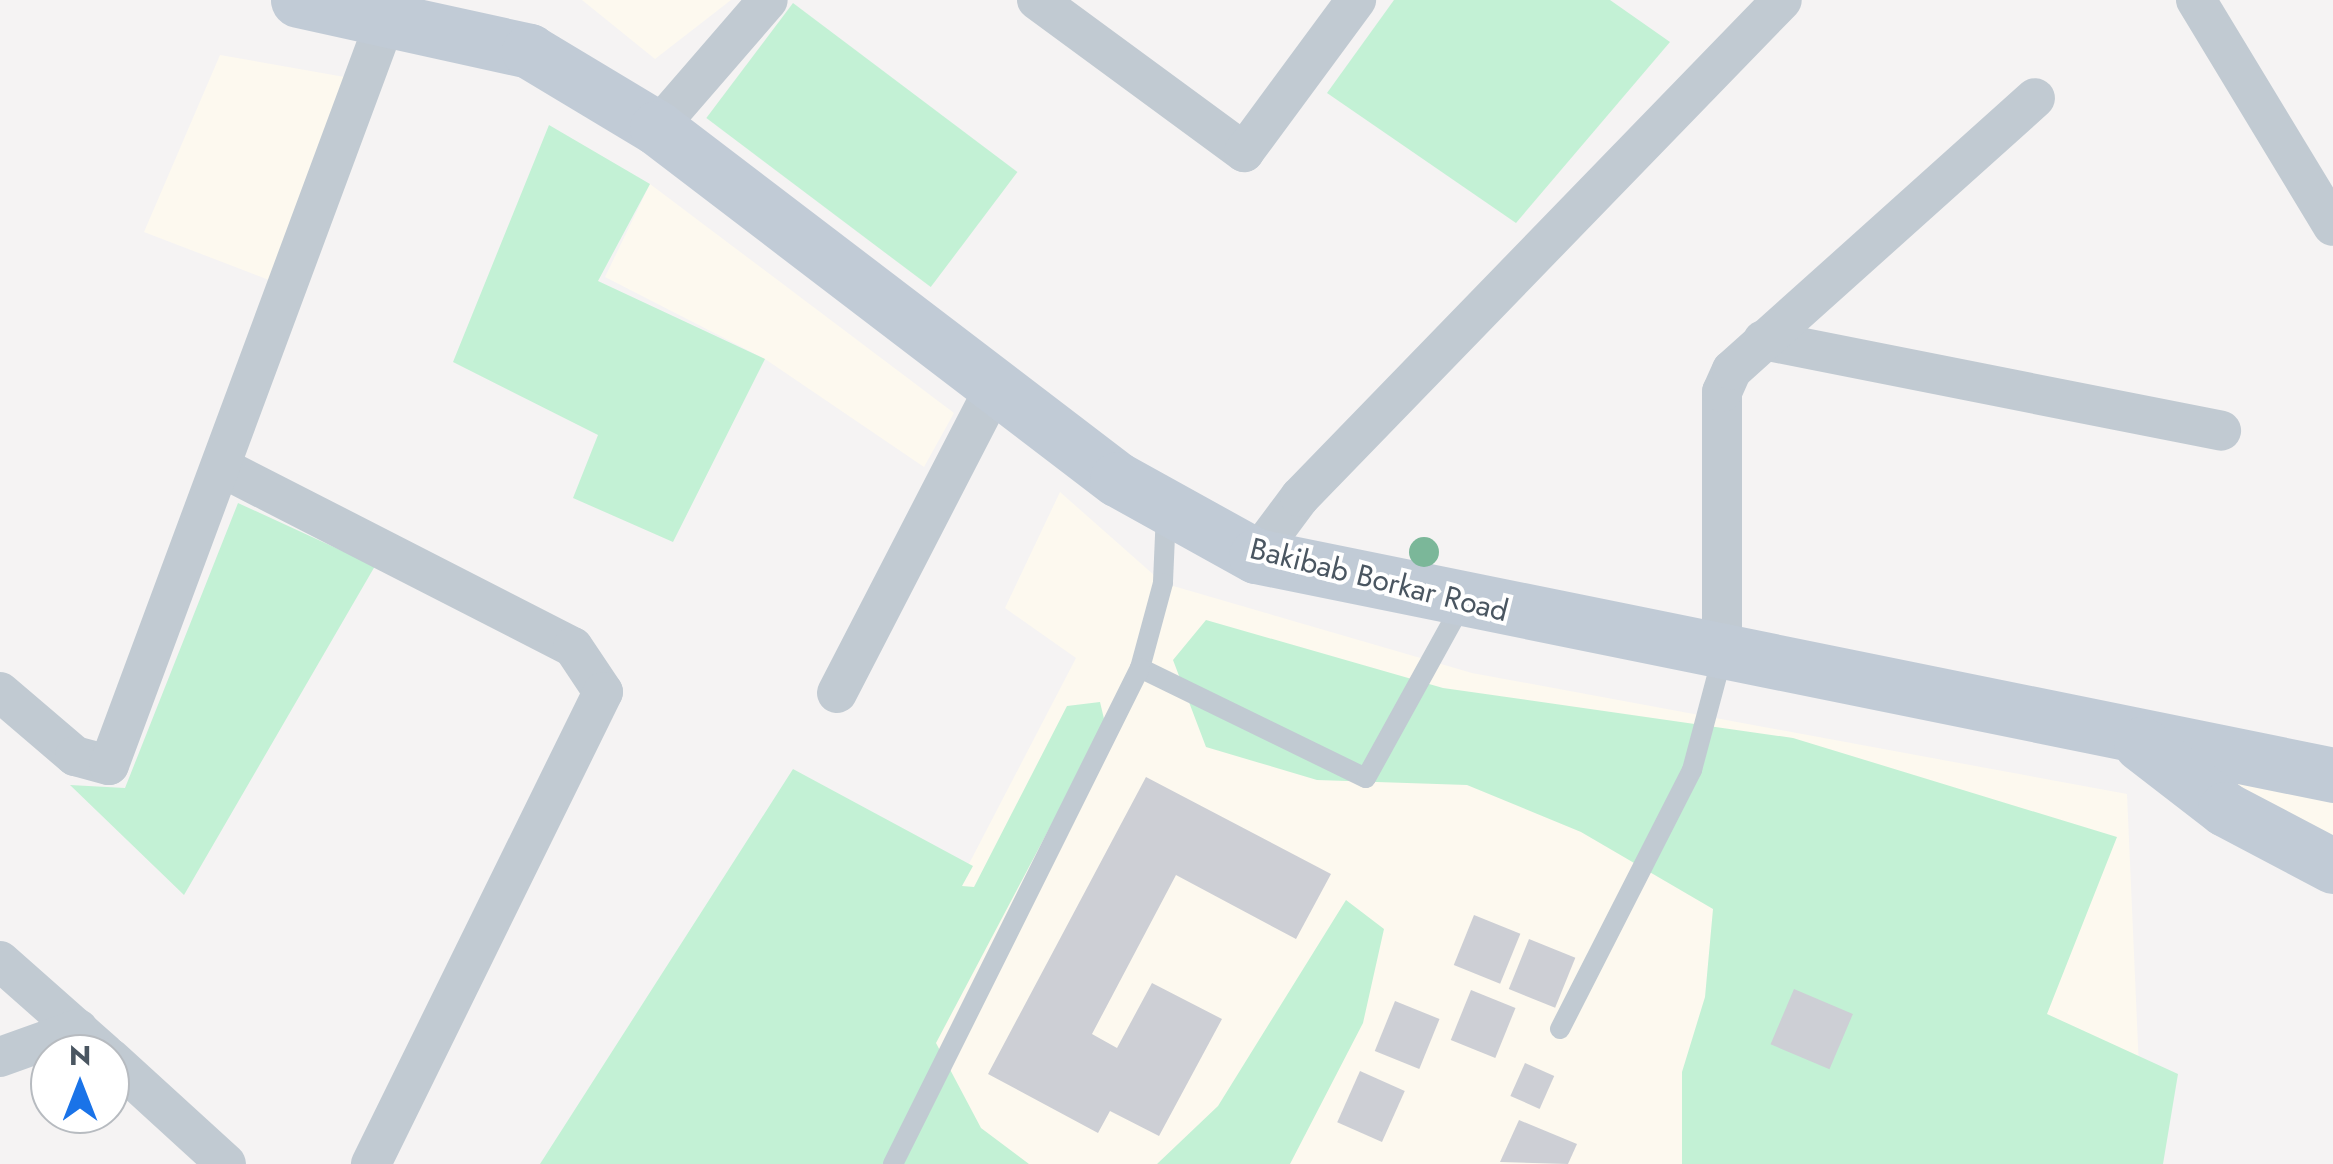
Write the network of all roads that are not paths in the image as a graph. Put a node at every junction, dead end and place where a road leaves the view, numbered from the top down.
1 (298, 0) edge
2 (768, 0) edge
3 (1037, 0) edge
4 (1356, 0) edge
5 (1782, 0) edge
6 (2196, 0) edge
7 (388, 14) junction
8 (2035, 98) dead end
9 (657, 128) junction
10 (2333, 226) edge
11 (1763, 340) junction
12 (993, 391) junction
13 (2221, 431) dead end
14 (221, 466) junction
15 (1166, 506) junction
16 (1256, 556) junction
17 (1464, 602) junction
18 (1722, 657) junction
19 (1140, 668) junction
20 (0, 692) edge
21 (837, 693) dead end
22 (2135, 739) junction
23 (2333, 775) edge
24 (2333, 866) edge
25 (0, 961) edge
26 (1560, 1029) dead end
27 (83, 1034) edge
28 (30, 1054) edge
29 (0, 1057) edge
30 (130, 1076) edge
31 (226, 1164) edge
32 (371, 1164) edge
33 (893, 1164) edge

1 - 7 street, Bakibab Borkar Road
2 - 9 street
3 - 4 street
5 - 16 street
6 - 10 street
7 - 9 street, Bakibab Borkar Road
7 - 14 street
8 - 11 street
9 - 12 street, Bakibab Borkar Road
11 - 13 street
11 - 18 street
12 - 15 street, Bakibab Borkar Road
12 - 21 street
14 - 20 street
14 - 32 street
15 - 16 street, Bakibab Borkar Road
15 - 19 lane
16 - 17 street, Bakibab Borkar Road
17 - 18 street, Bakibab Borkar Road
17 - 19 lane
18 - 22 street, Bakibab Borkar Road
18 - 26 lane
19 - 33 lane
22 - 23 street
22 - 24 street, Bakibab Borkar Road
25 - 27 street
28 - 29 street
30 - 31 street

